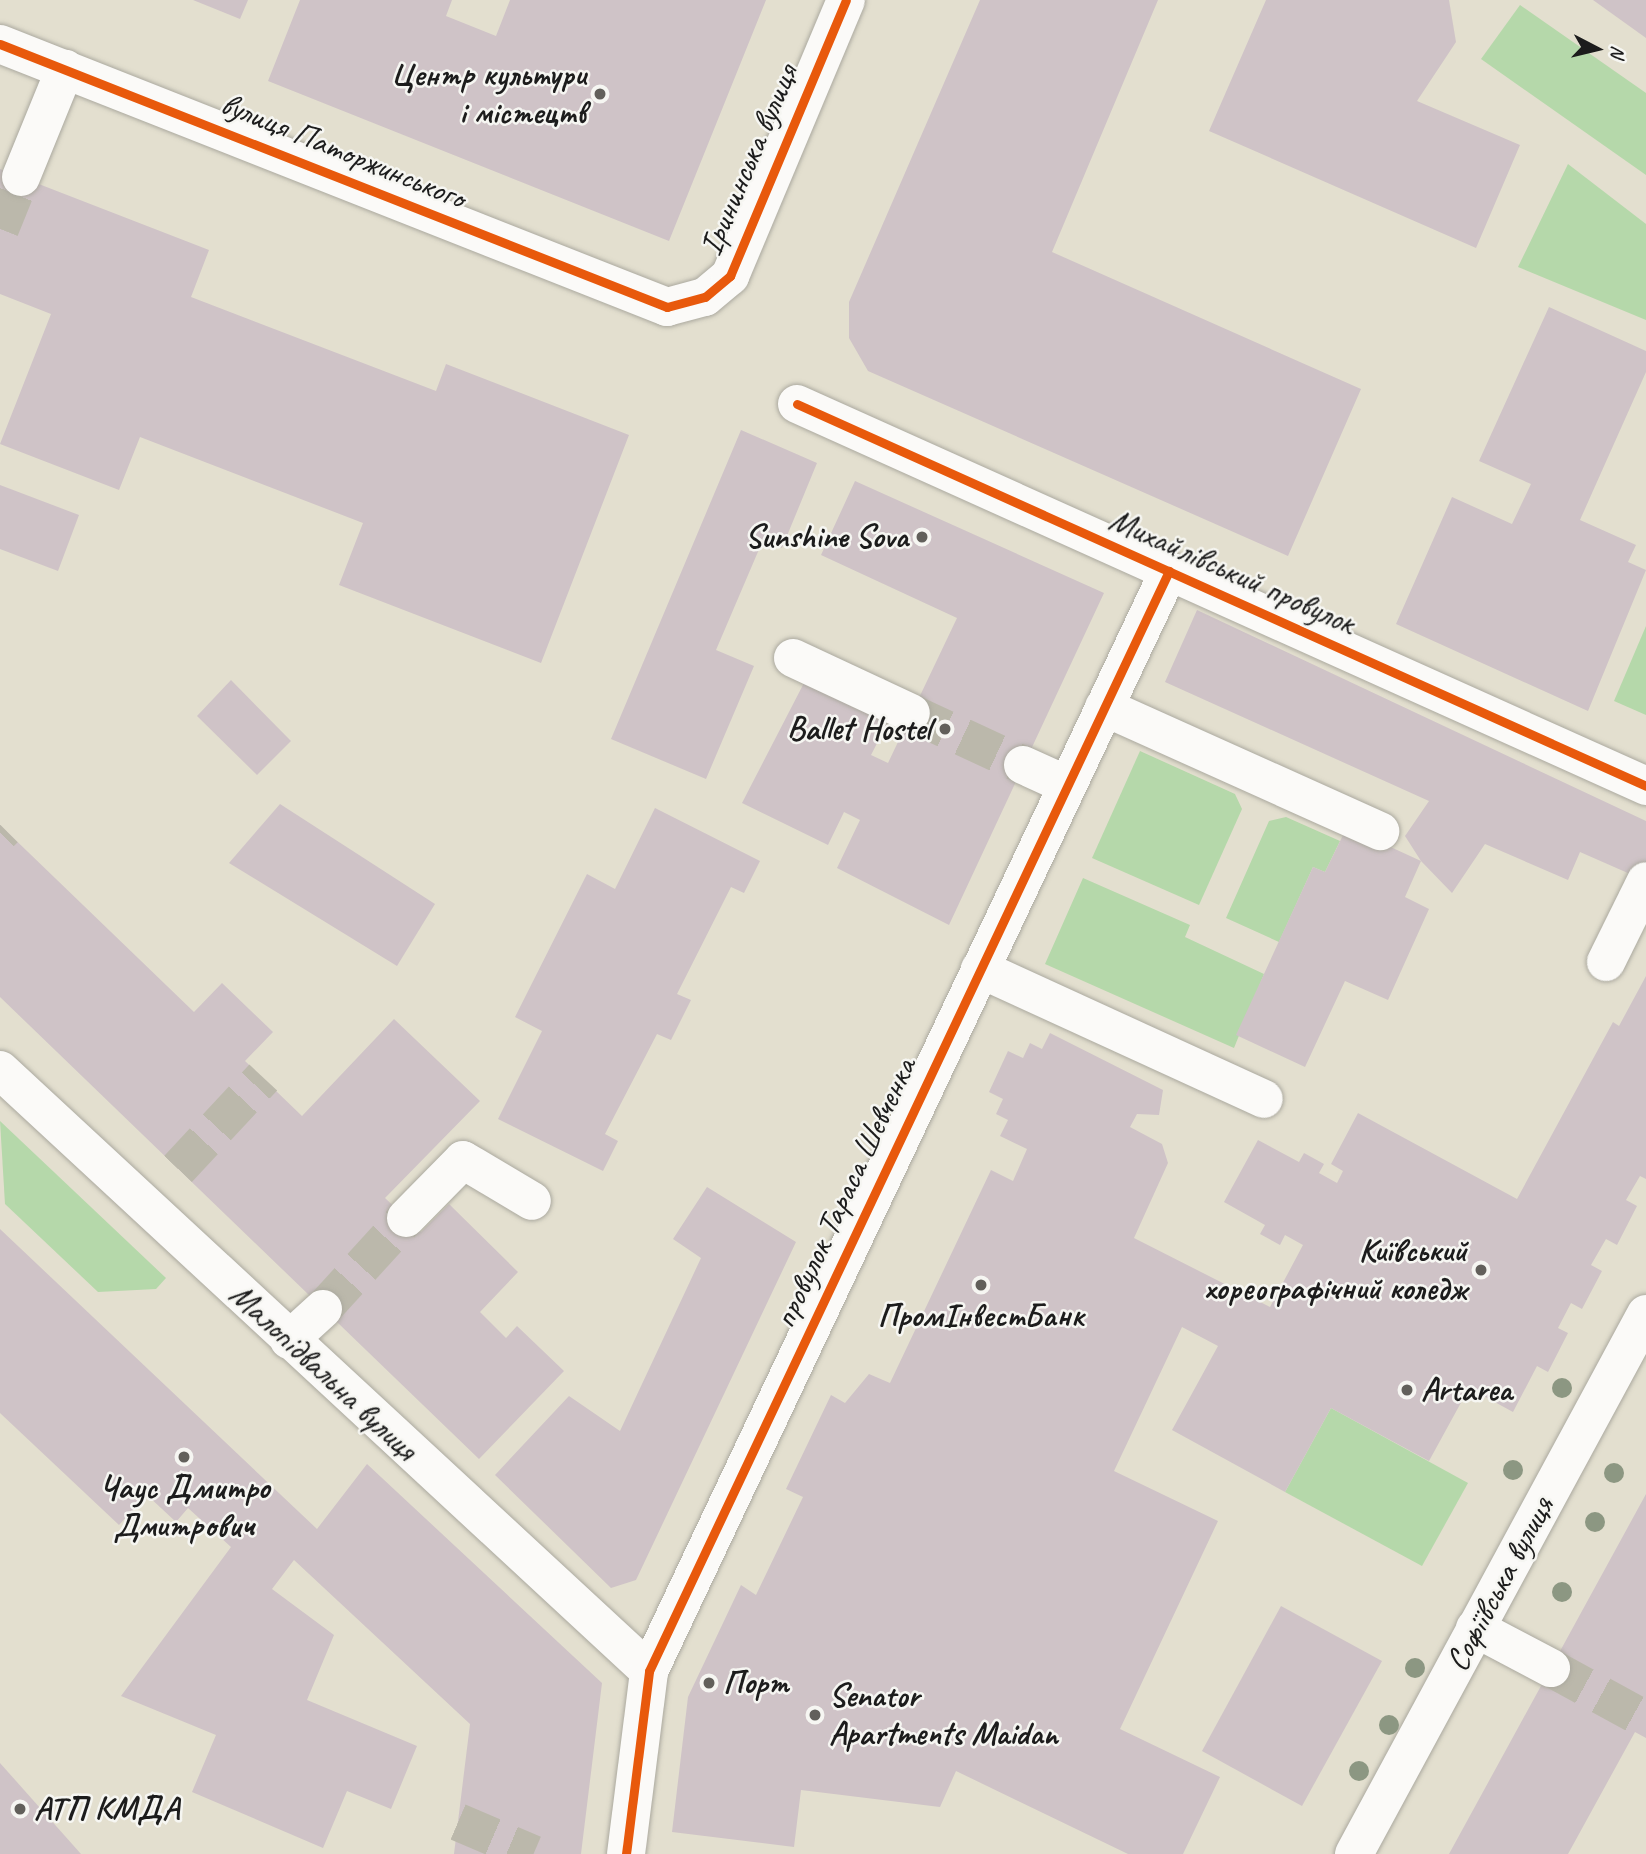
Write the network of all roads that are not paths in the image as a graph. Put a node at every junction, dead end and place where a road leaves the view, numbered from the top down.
1 (846, 0) edge
2 (0, 44) edge
3 (65, 69) junction
4 (21, 177) tunnel mouth
5 (667, 307) joint
6 (797, 404) dead end
7 (1168, 571) junction
8 (793, 658) dead end
9 (1104, 707) junction
10 (911, 713) tunnel mouth
11 (1023, 765) tunnel mouth
12 (1067, 785) junction
13 (1646, 786) edge
14 (1380, 831) dead end
15 (1646, 881) edge
16 (1606, 962) dead end
17 (980, 970) junction
18 (0, 1070) edge
19 (1264, 1099) dead end
20 (532, 1200) dead end
21 (406, 1218) tunnel mouth
22 (323, 1309) tunnel mouth
23 (1646, 1314) edge
24 (289, 1340) junction
25 (1475, 1628) junction
26 (1551, 1668) tunnel mouth
27 (649, 1671) junction
28 (626, 1854) edge
29 (1354, 1854) edge

1 - 5 street, Ірининська вулиця
2 - 3 street, вулиця Паторжинського
3 - 4 street
3 - 5 street, вулиця Паторжинського
6 - 7 street, Михайлівський провулок
7 - 9 street, провулок Тараса Шевченка
7 - 13 street, Михайлівський провулок
8 - 10 street
9 - 12 street, провулок Тараса Шевченка
9 - 14 street
11 - 12 street
12 - 17 street, провулок Тараса Шевченка
15 - 16 street
17 - 19 street
17 - 27 street, провулок Тараса Шевченка
18 - 24 street, Малопідвальна вулиця
20 - 21 street
22 - 24 street
23 - 25 street, Софіївська вулиця
24 - 27 street, Малопідвальна вулиця
25 - 26 street
25 - 29 street, Софіївська вулиця
27 - 28 street, провулок Тараса Шевченка

